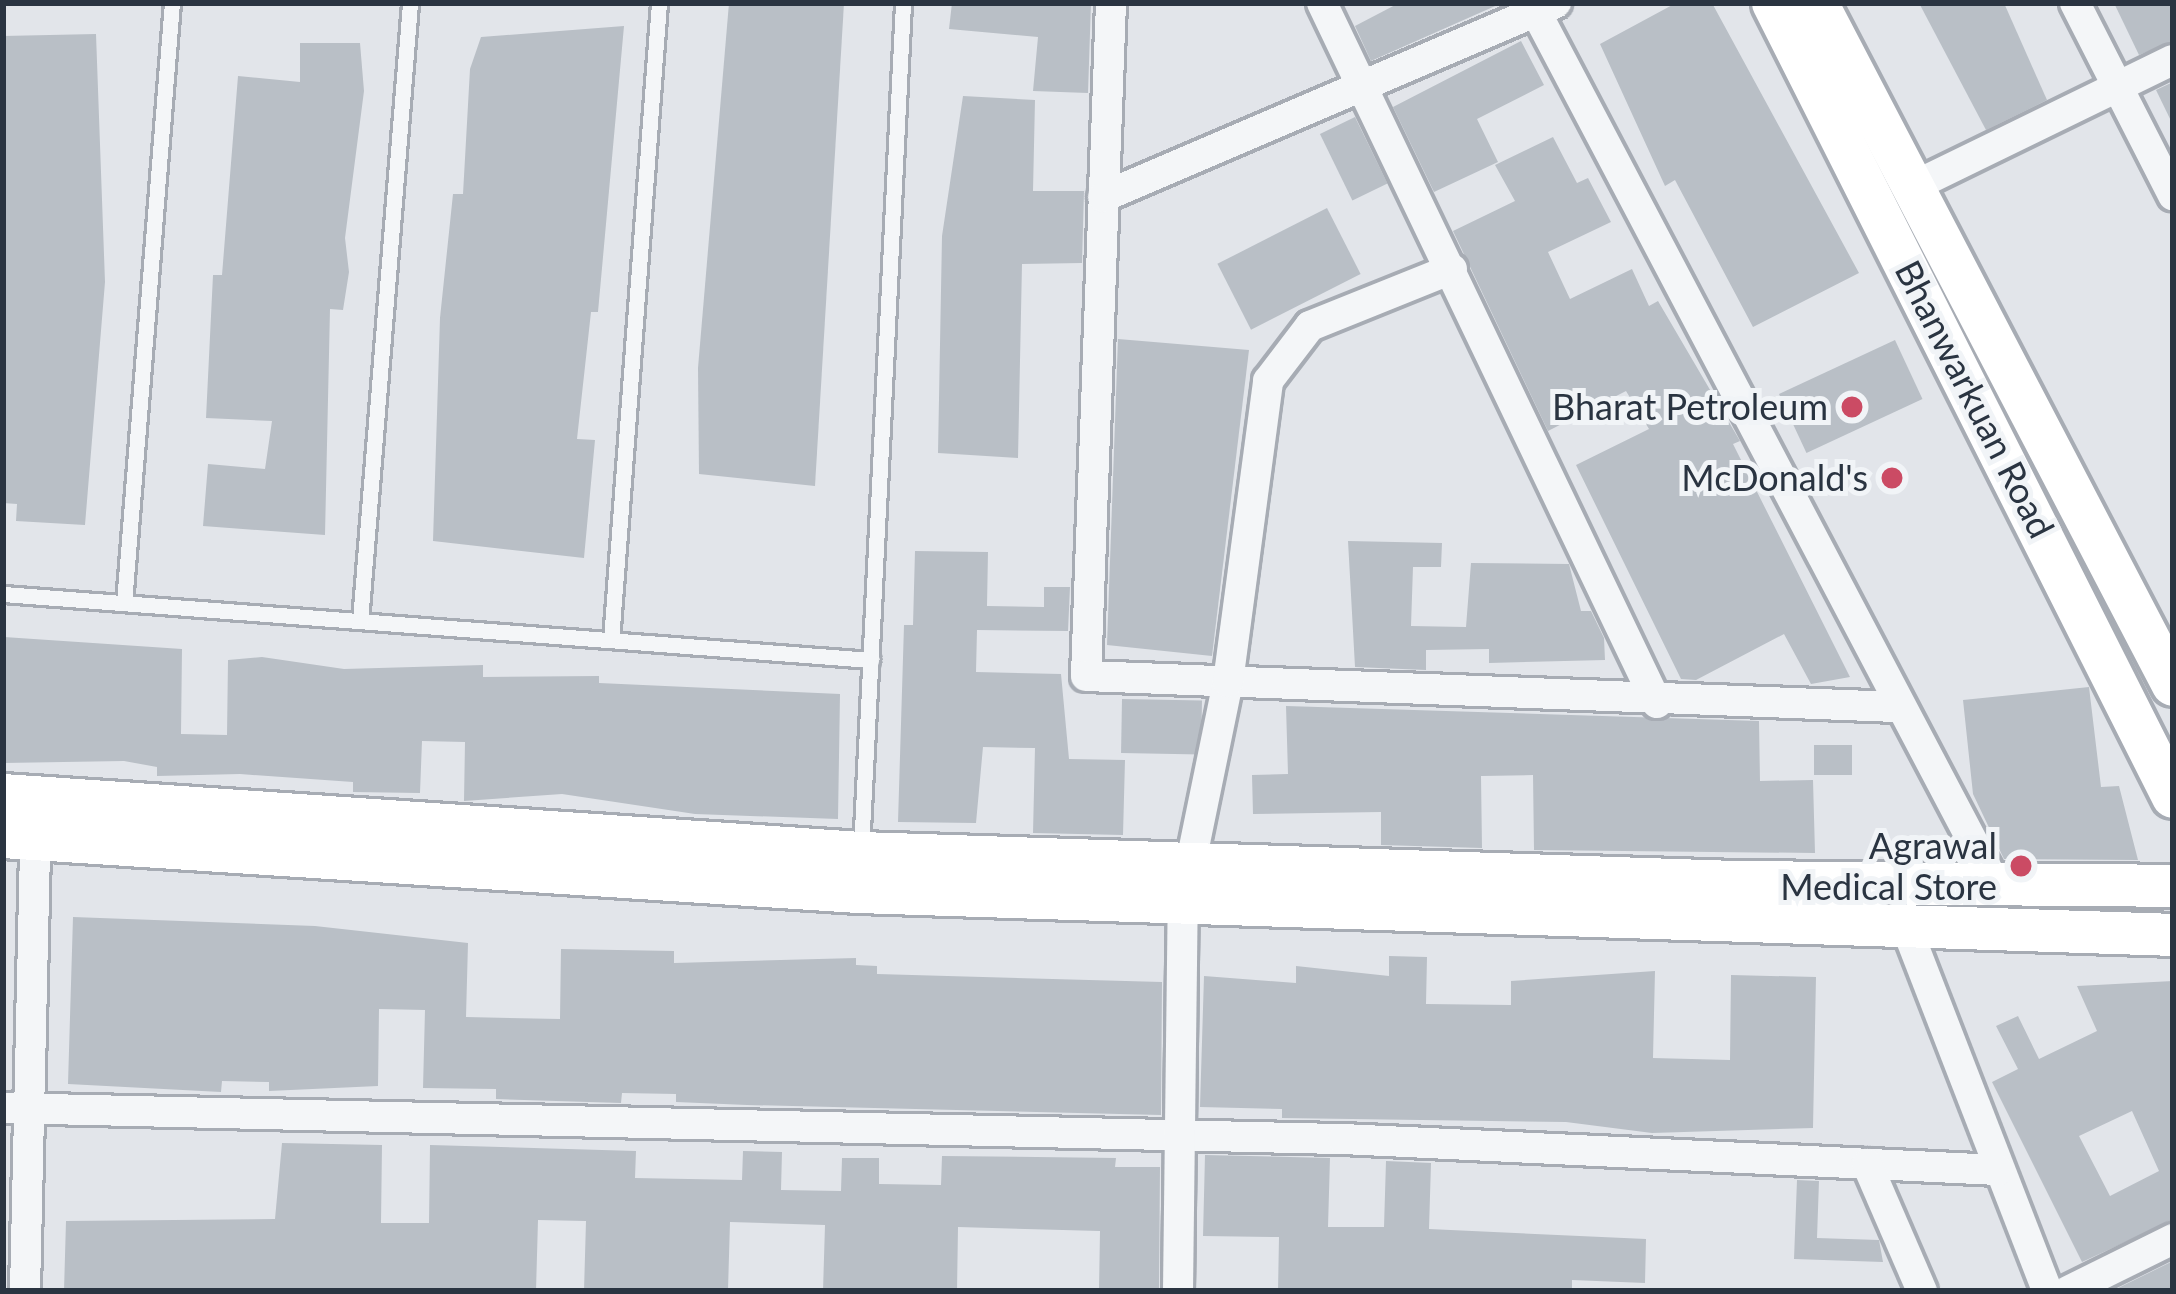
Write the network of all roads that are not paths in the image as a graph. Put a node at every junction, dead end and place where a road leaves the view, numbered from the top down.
1 (172, 3) edge
2 (410, 3) edge
3 (659, 3) edge
4 (903, 3) edge
5 (1111, 3) edge
6 (1322, 3) edge
7 (1773, 3) edge
8 (1817, 3) edge
9 (2075, 3) edge
10 (1546, 8) edge
11 (2173, 60) edge
12 (2116, 88) junction
13 (1363, 90) junction
14 (1910, 188) junction
15 (2173, 195) edge
16 (1103, 196) junction
17 (1452, 268) junction
18 (3, 594) edge
19 (124, 603) junction
20 (360, 621) junction
21 (611, 640) junction
22 (871, 660) junction
23 (1228, 682) junction
24 (2173, 685) edge
25 (1657, 703) junction
26 (1896, 707) junction
27 (3, 795) edge
28 (2173, 796) edge
29 (19, 838) edge
30 (861, 854) junction
31 (1188, 884) junction
32 (1996, 886) junction
33 (2173, 886) edge
34 (1905, 925) junction
35 (2173, 935) edge
36 (15, 1108) edge
37 (1178, 1136) junction
38 (1867, 1164) junction
39 (1998, 1170) junction
40 (2173, 1239) edge
41 (26, 1291) edge
42 (1178, 1291) edge
43 (1922, 1291) edge
44 (2047, 1291) edge
45 (2068, 1291) edge

1 - 19 lane
2 - 20 lane
3 - 21 lane
4 - 22 lane
5 - 16 street
6 - 13 street
7 - 28 street, Bhanwarkuan Road
8 - 14 street, Bhanwarkuan Road
9 - 12 street
10 - 13 street
10 - 26 street
11 - 12 street
12 - 14 street
12 - 15 street
13 - 16 street
13 - 17 street
14 - 24 street, Bhanwarkuan Road
16 - 23 street
17 - 23 street
17 - 25 street
18 - 19 lane
19 - 20 lane
20 - 21 lane
21 - 22 lane
22 - 30 lane
23 - 25 street
23 - 31 street
25 - 26 street
26 - 32 street
27 - 30 street
29 - 31 street
29 - 36 street
30 - 31 street
31 - 32 street
31 - 34 street
31 - 37 street
32 - 33 street
34 - 35 street
34 - 39 street
36 - 37 street
36 - 41 street
37 - 38 street
37 - 42 street
38 - 39 street
38 - 43 street
39 - 44 street
40 - 45 street

